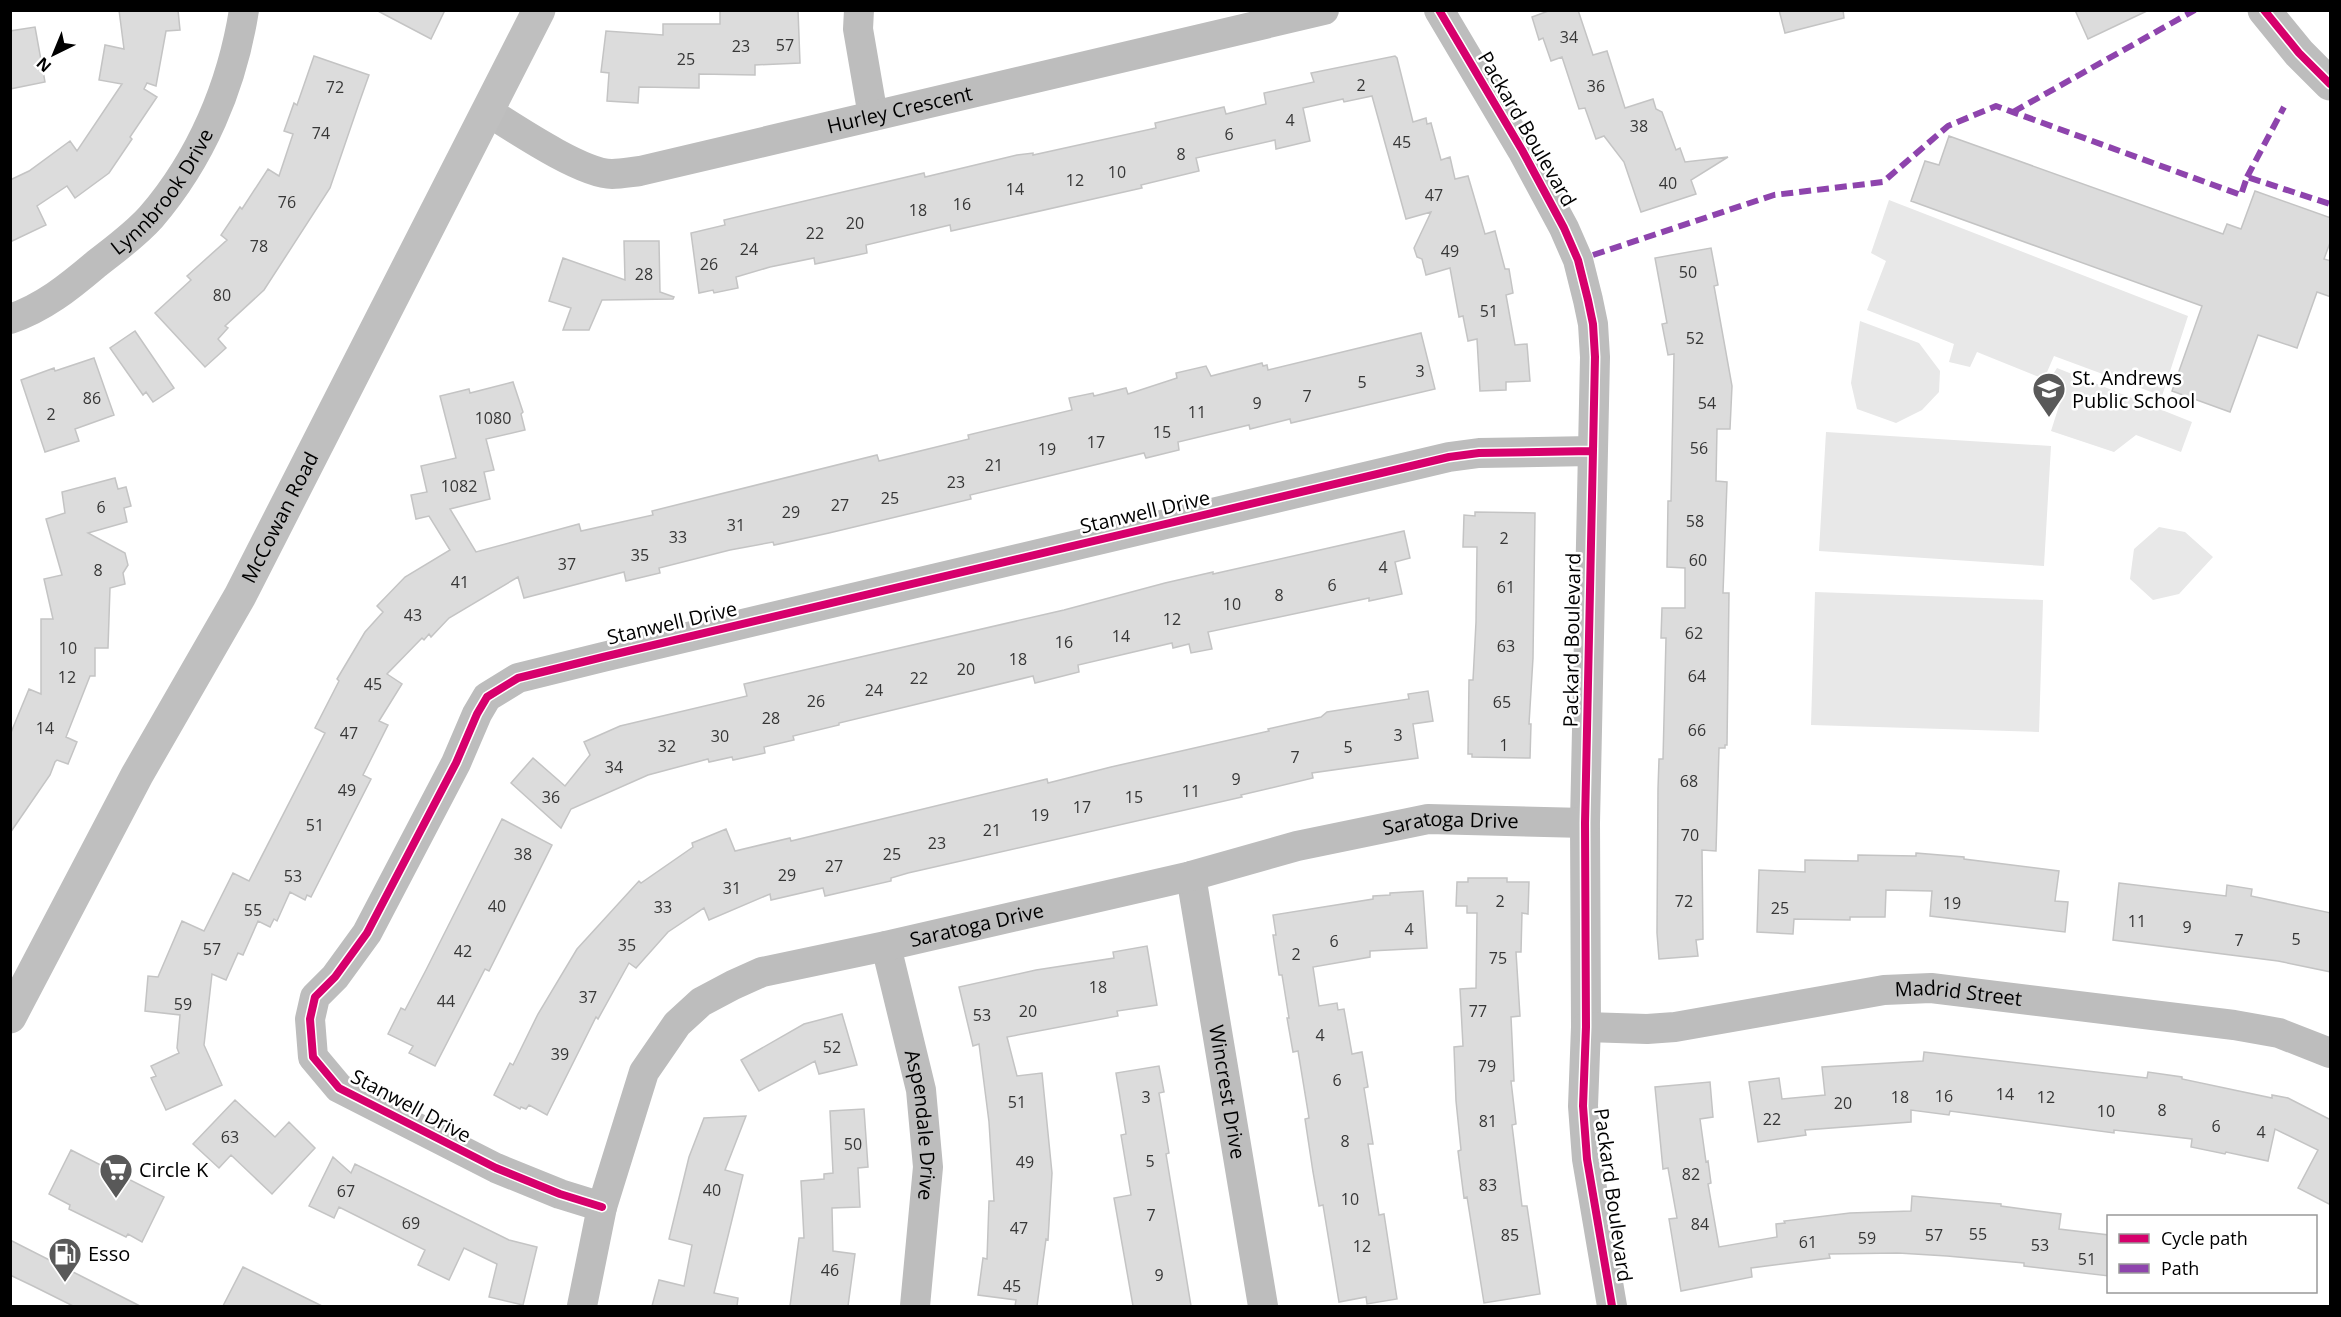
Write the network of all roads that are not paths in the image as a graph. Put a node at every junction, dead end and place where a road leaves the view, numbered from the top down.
1 (244, 10) edge
2 (539, 10) edge
3 (859, 10) edge
4 (1324, 10) edge
5 (1439, 10) edge
6 (2264, 10) edge
7 (2331, 84) edge
8 (487, 111) junction
9 (873, 116) junction
10 (10, 319) edge
11 (1593, 451) junction
12 (1585, 823) junction
13 (1191, 876) junction
14 (886, 946) junction
15 (10, 1017) edge
16 (1586, 1027) junction
17 (2331, 1053) edge
18 (603, 1207) junction
19 (582, 1306) edge
20 (915, 1306) edge
21 (1263, 1306) edge
22 (1612, 1306) edge

1 - 10 street, Lynnbrook Drive
2 - 8 main road, McCowan Road
3 - 9 street
4 - 9 street, Hurley Crescent
5 - 11 street, Packard Boulevard
6 - 7 street
8 - 9 street, Hurley Crescent
8 - 15 main road, McCowan Road
11 - 12 street, Packard Boulevard
11 - 18 street, Stanwell Drive
12 - 13 street, Saratoga Drive
12 - 16 street, Packard Boulevard
13 - 14 street, Saratoga Drive
13 - 21 street, Wincrest Drive
14 - 18 street, Saratoga Drive
14 - 20 street, Aspendale Drive
16 - 17 street, Madrid Street
16 - 22 street, Packard Boulevard
18 - 19 street, Saratoga Drive

